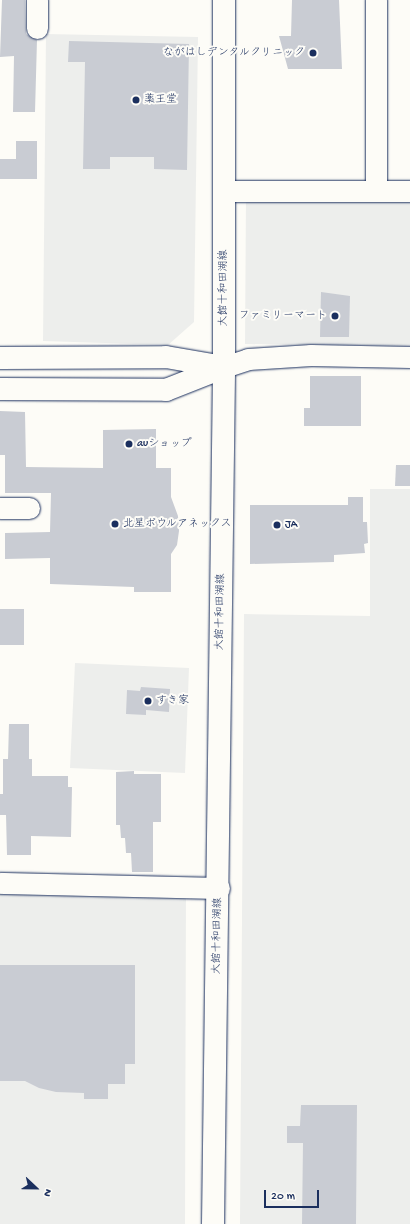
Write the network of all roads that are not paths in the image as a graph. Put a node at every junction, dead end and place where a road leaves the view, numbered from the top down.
1 (37, 0) edge
2 (224, 0) edge
3 (376, 0) edge
4 (37, 28) dead end
5 (224, 191) junction
6 (376, 191) junction
7 (410, 191) edge
8 (410, 357) edge
9 (0, 358) edge
10 (224, 367) junction
11 (0, 389) edge
12 (0, 508) edge
13 (29, 508) dead end
14 (0, 883) edge
15 (219, 888) junction
16 (213, 1224) edge

1 - 4 street
2 - 5 main road, 大館十和田湖線
3 - 6 street
5 - 6 street
5 - 10 main road, 大館十和田湖線
6 - 7 street
8 - 10 street
9 - 10 main road
10 - 11 main road
10 - 15 main road, 大館十和田湖線
12 - 13 street
14 - 15 street
15 - 16 main road, 大館十和田湖線

